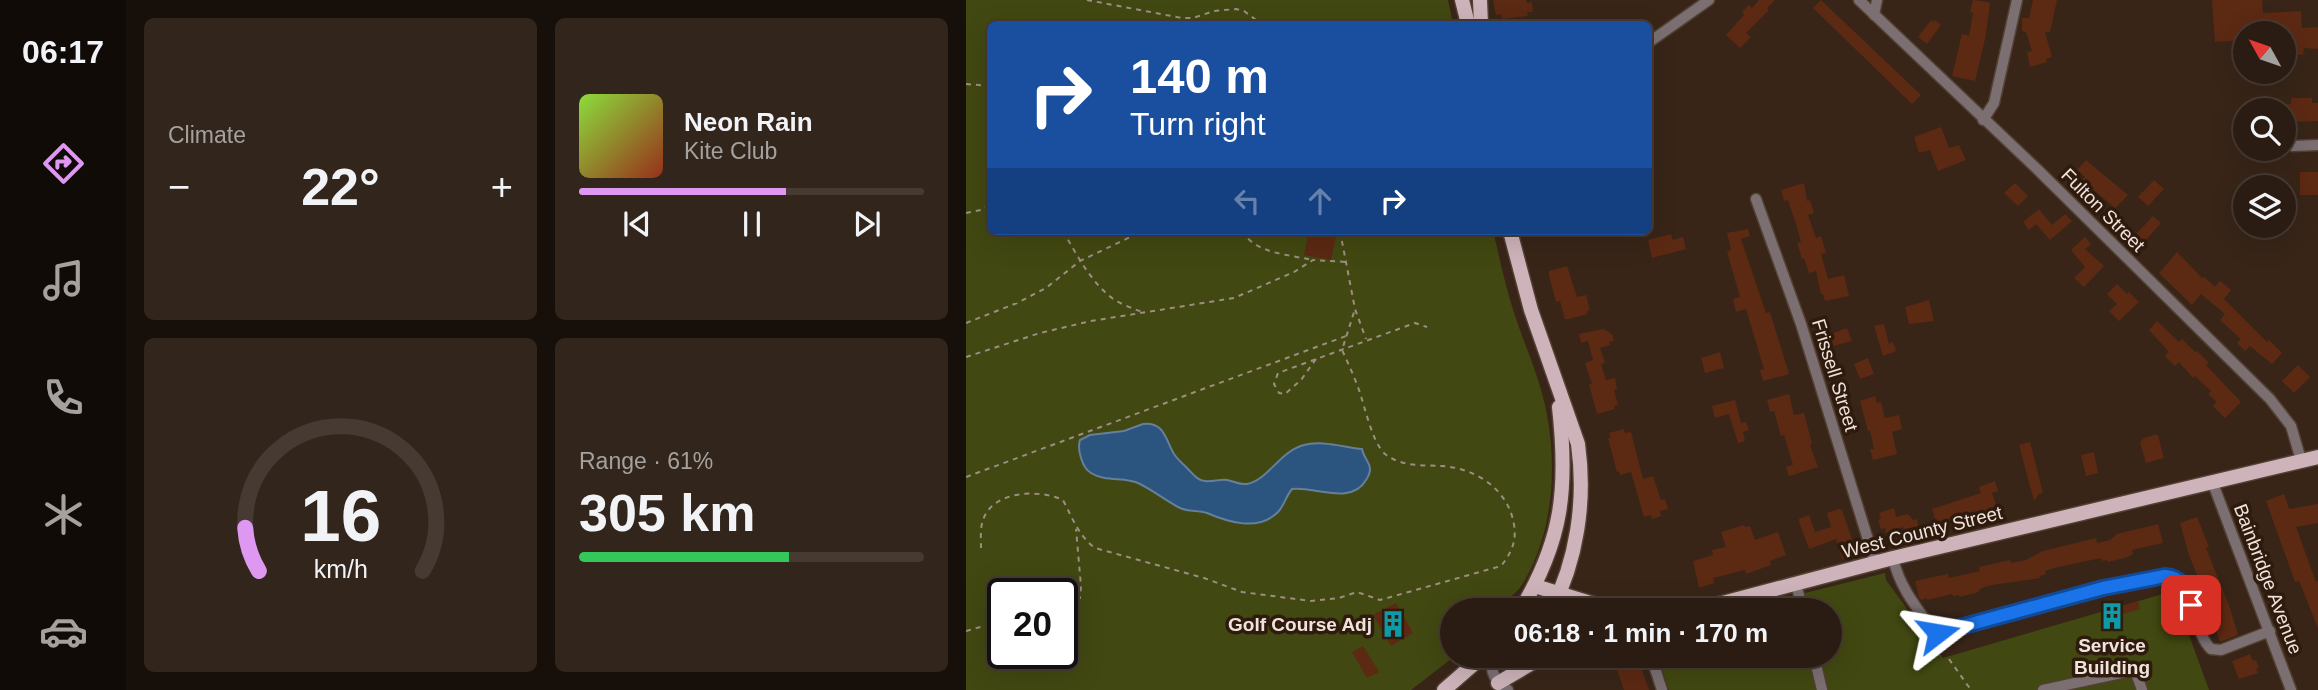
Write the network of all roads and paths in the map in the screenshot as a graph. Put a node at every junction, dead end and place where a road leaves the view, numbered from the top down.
1 (1087, 0) edge
2 (1462, 0) edge
3 (1480, 0) edge
4 (1709, 0) edge
5 (1859, 0) edge
6 (1877, 0) edge
7 (2017, 0) edge
8 (1874, 15) junction
9 (1274, 21) edge
10 (1467, 21) edge
11 (1481, 21) edge
12 (1652, 40) edge
13 (966, 84) edge
14 (987, 86) edge
15 (1983, 120) junction
16 (2318, 145) edge
17 (2296, 146) edge
18 (1756, 199) dead end
19 (987, 206) edge
20 (966, 213) edge
21 (1065, 235) edge
22 (1135, 235) edge
23 (1244, 235) edge
24 (1341, 235) edge
25 (1511, 235) edge
26 (1313, 260) junction
27 (1080, 261) junction
28 (1348, 262) junction
29 (1355, 309) junction
30 (1143, 312) junction
31 (966, 323) edge
32 (1426, 327) dead end
33 (1347, 336) junction
34 (1367, 341) junction
35 (1342, 350) junction
36 (966, 357) edge
37 (1316, 359) junction
38 (1556, 382) junction
39 (2318, 457) edge
40 (2301, 460) junction
41 (966, 477) edge
42 (2212, 481) junction
43 (1076, 528) junction
44 (981, 548) dead end
45 (1892, 558) junction
46 (1875, 562) junction
47 (1796, 584) junction
48 (1535, 586) junction
49 (1559, 594) junction
50 (1528, 598) edge
51 (1557, 598) edge
52 (1573, 598) edge
53 (1742, 598) edge
54 (1800, 598) edge
55 (1078, 600) edge
56 (987, 626) edge
57 (966, 631) edge
58 (2270, 631) junction
59 (1949, 659) dead end
60 (1469, 668) edge
61 (1492, 668) edge
62 (1513, 668) edge
63 (1527, 668) edge
64 (1655, 668) edge
65 (1817, 668) edge
66 (1499, 688) edge
67 (1444, 690) edge
68 (1662, 690) edge
69 (1822, 690) edge
70 (1971, 690) edge
71 (2043, 690) edge
72 (2142, 690) edge
73 (2291, 690) edge

1 - 9 path
2 - 10 main road
3 - 11 main road
4 - 12 street
5 - 8 street, Fulton Street
6 - 8 street
7 - 15 street
8 - 15 street, Fulton Street
13 - 14 path
15 - 40 street, Fulton Street
16 - 17 street
18 - 46 street, Frissell Street
19 - 20 path
21 - 27 path
22 - 27 path
23 - 26 path
24 - 28 path
25 - 38 main road
26 - 28 path
26 - 30 path
27 - 30 path
27 - 31 path
28 - 29 path
29 - 33 path
29 - 34 path
30 - 36 path
32 - 34 path
33 - 35 path
33 - 41 path
34 - 35 path
35 - 37 path
35 - 43 path
37 - 37 path
38 - 48 main road
38 - 49 main road
39 - 40 main road, West County Street
40 - 42 main road, West County Street
42 - 45 main road, West County Street
42 - 58 street, Bainbridge Avenue
43 - 44 path
43 - 55 path
45 - 46 main road, West County Street
45 - 58 street
46 - 47 main road, West County Street
47 - 53 main road, West County Street
47 - 54 street
48 - 49 main road, West County Street
48 - 50 main road
49 - 51 main road
49 - 52 main road, West County Street
56 - 57 path
58 - 73 street, Bainbridge Avenue
59 - 70 path
60 - 67 main road
61 - 66 street
62 - 66 main road
63 - 66 main road
64 - 68 street
65 - 69 street
71 - 72 street

